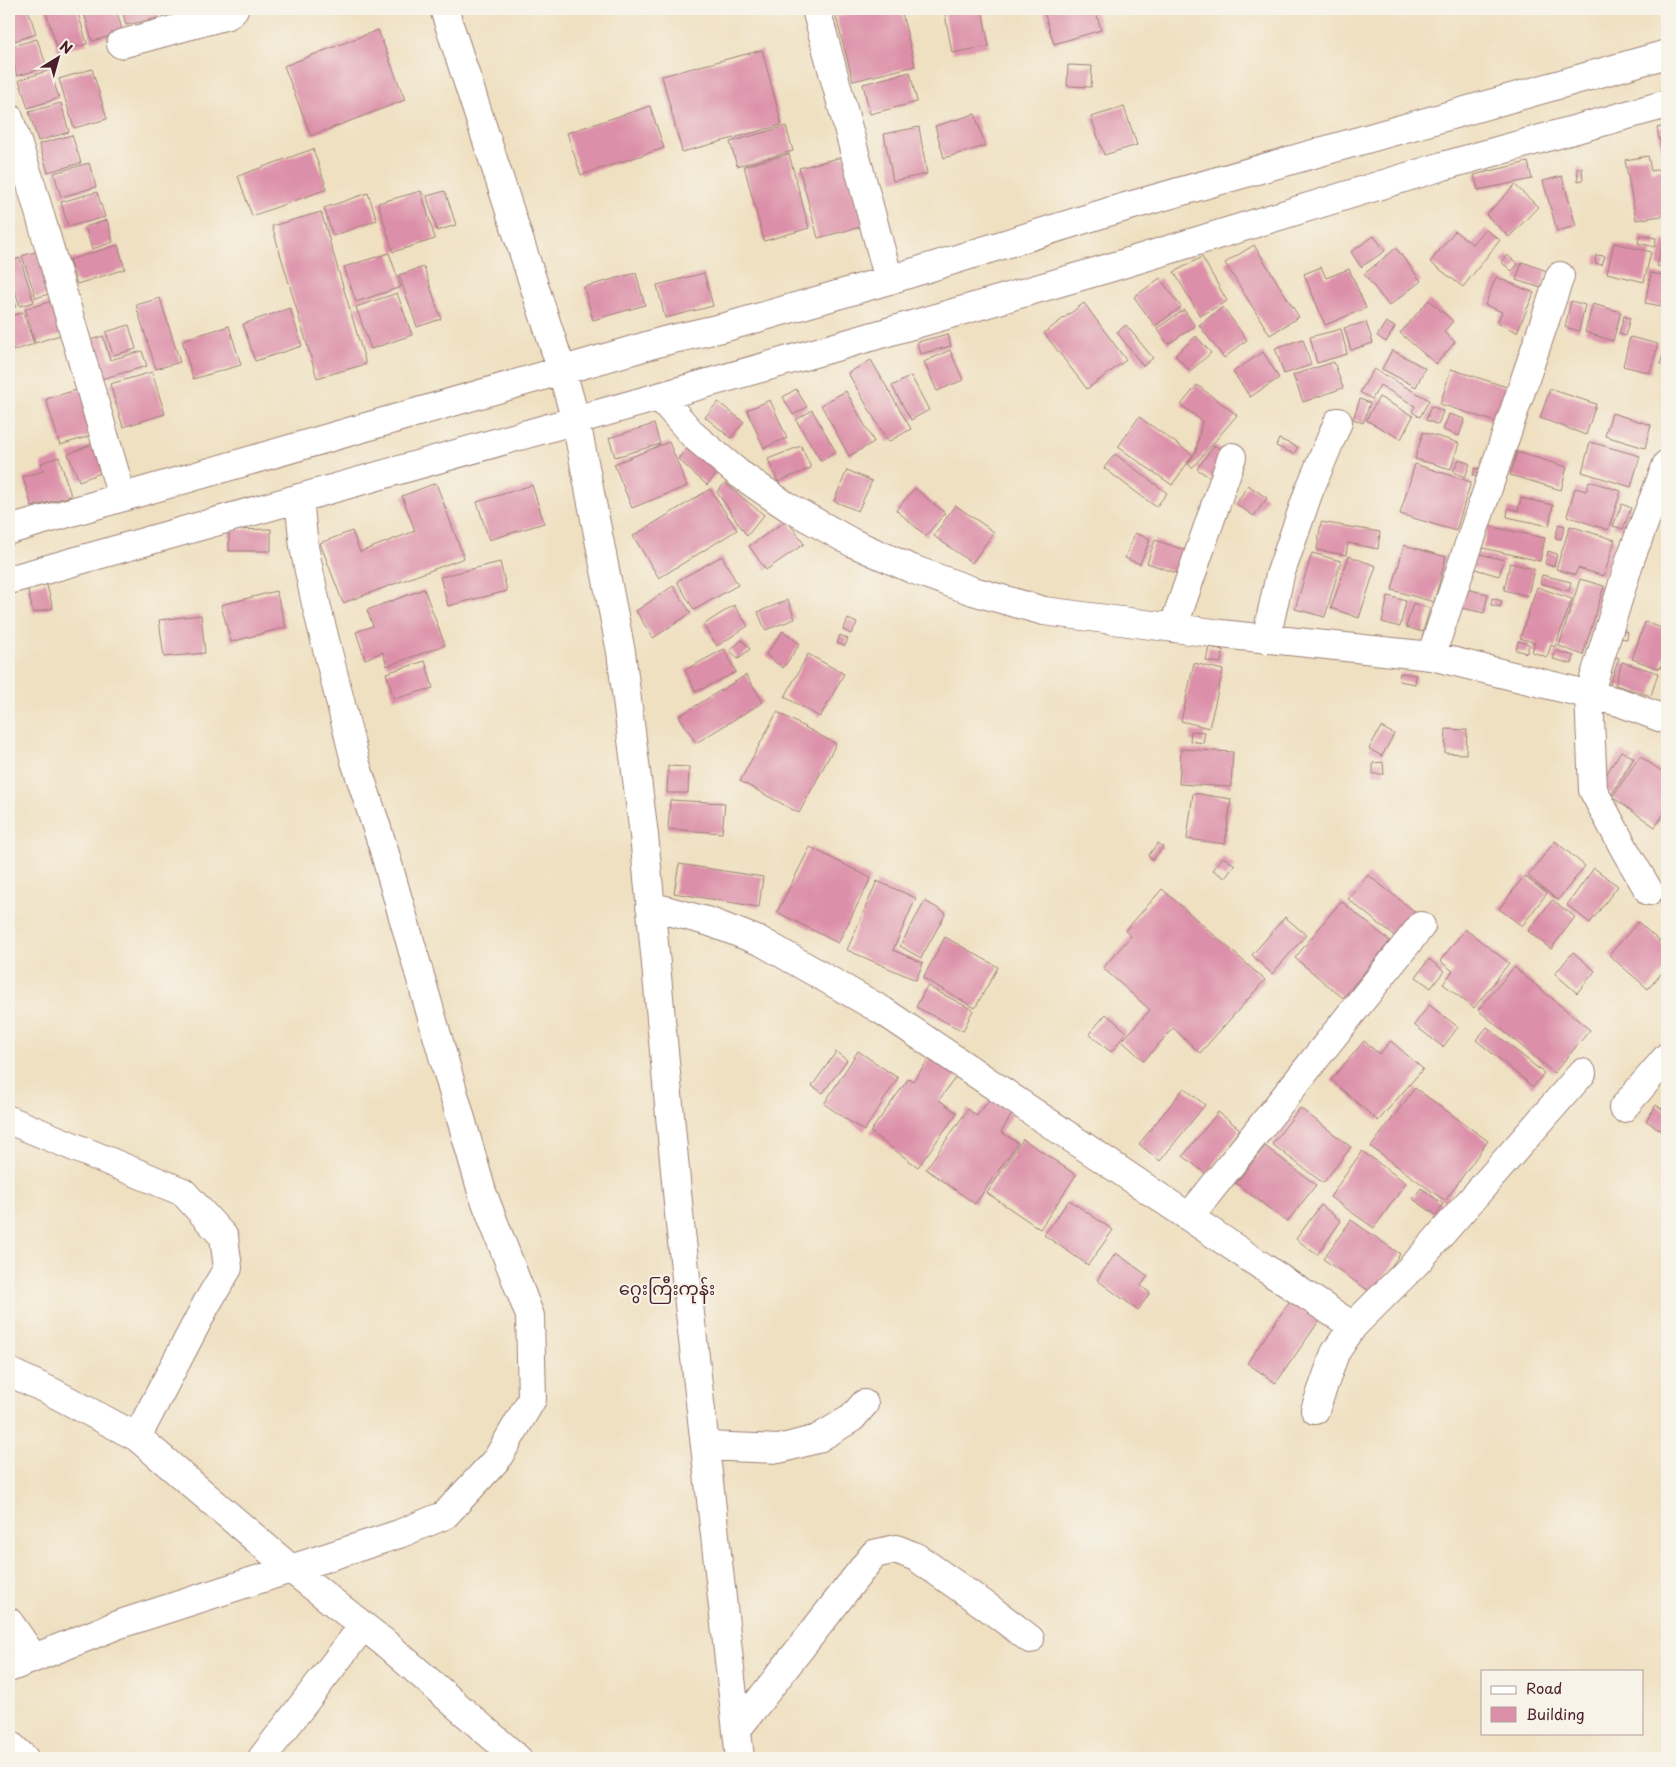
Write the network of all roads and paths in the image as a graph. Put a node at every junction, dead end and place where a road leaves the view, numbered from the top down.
1 (234, 9) edge
2 (444, 9) edge
3 (816, 9) edge
4 (121, 44) dead end
5 (1667, 54) edge
6 (1667, 104) edge
7 (9, 118) edge
8 (1560, 276) dead end
9 (889, 280) junction
10 (563, 376) junction
11 (660, 397) junction
12 (575, 417) junction
13 (1338, 422) dead end
14 (1232, 457) dead end
15 (1667, 464) edge
16 (122, 498) junction
17 (300, 498) junction
18 (9, 530) edge
19 (9, 580) edge
20 (1173, 628) junction
21 (1266, 639) junction
22 (1431, 656) junction
23 (1589, 695) junction
24 (1667, 720) edge
25 (1649, 891) dead end
26 (650, 906) junction
27 (1421, 926) dead end
28 (1667, 1057) edge
29 (1582, 1073) dead end
30 (1623, 1108) dead end
31 (9, 1120) edge
32 (1190, 1217) junction
33 (1353, 1326) junction
34 (9, 1372) edge
35 (864, 1404) dead end
36 (1315, 1410) dead end
37 (137, 1437) junction
38 (705, 1446) junction
39 (291, 1569) junction
40 (9, 1622) edge
41 (363, 1626) junction
42 (1030, 1639) dead end
43 (34, 1658) junction
44 (9, 1668) edge
45 (738, 1728) junction
46 (9, 1744) edge
47 (24, 1758) edge
48 (262, 1758) edge
49 (517, 1758) edge
50 (740, 1758) edge

1 - 4 street
2 - 10 street
3 - 9 street
5 - 9 street
6 - 11 street
7 - 16 street
8 - 22 street
9 - 10 street
10 - 12 street
10 - 16 street
11 - 12 street
11 - 20 street
12 - 17 street
12 - 26 street
13 - 21 street
14 - 20 street
15 - 23 street
16 - 18 street
17 - 19 street
17 - 39 street
20 - 21 street
21 - 22 street
22 - 23 street
23 - 24 street
23 - 25 street
26 - 32 street
26 - 38 street
27 - 32 street
28 - 30 street
29 - 33 street
31 - 37 street
32 - 33 street
33 - 36 street
34 - 37 street
35 - 38 street
37 - 39 street
38 - 45 street
39 - 41 street
39 - 43 street
40 - 43 street
41 - 48 street
41 - 49 street
42 - 45 street
43 - 44 street
45 - 50 street
46 - 47 street

